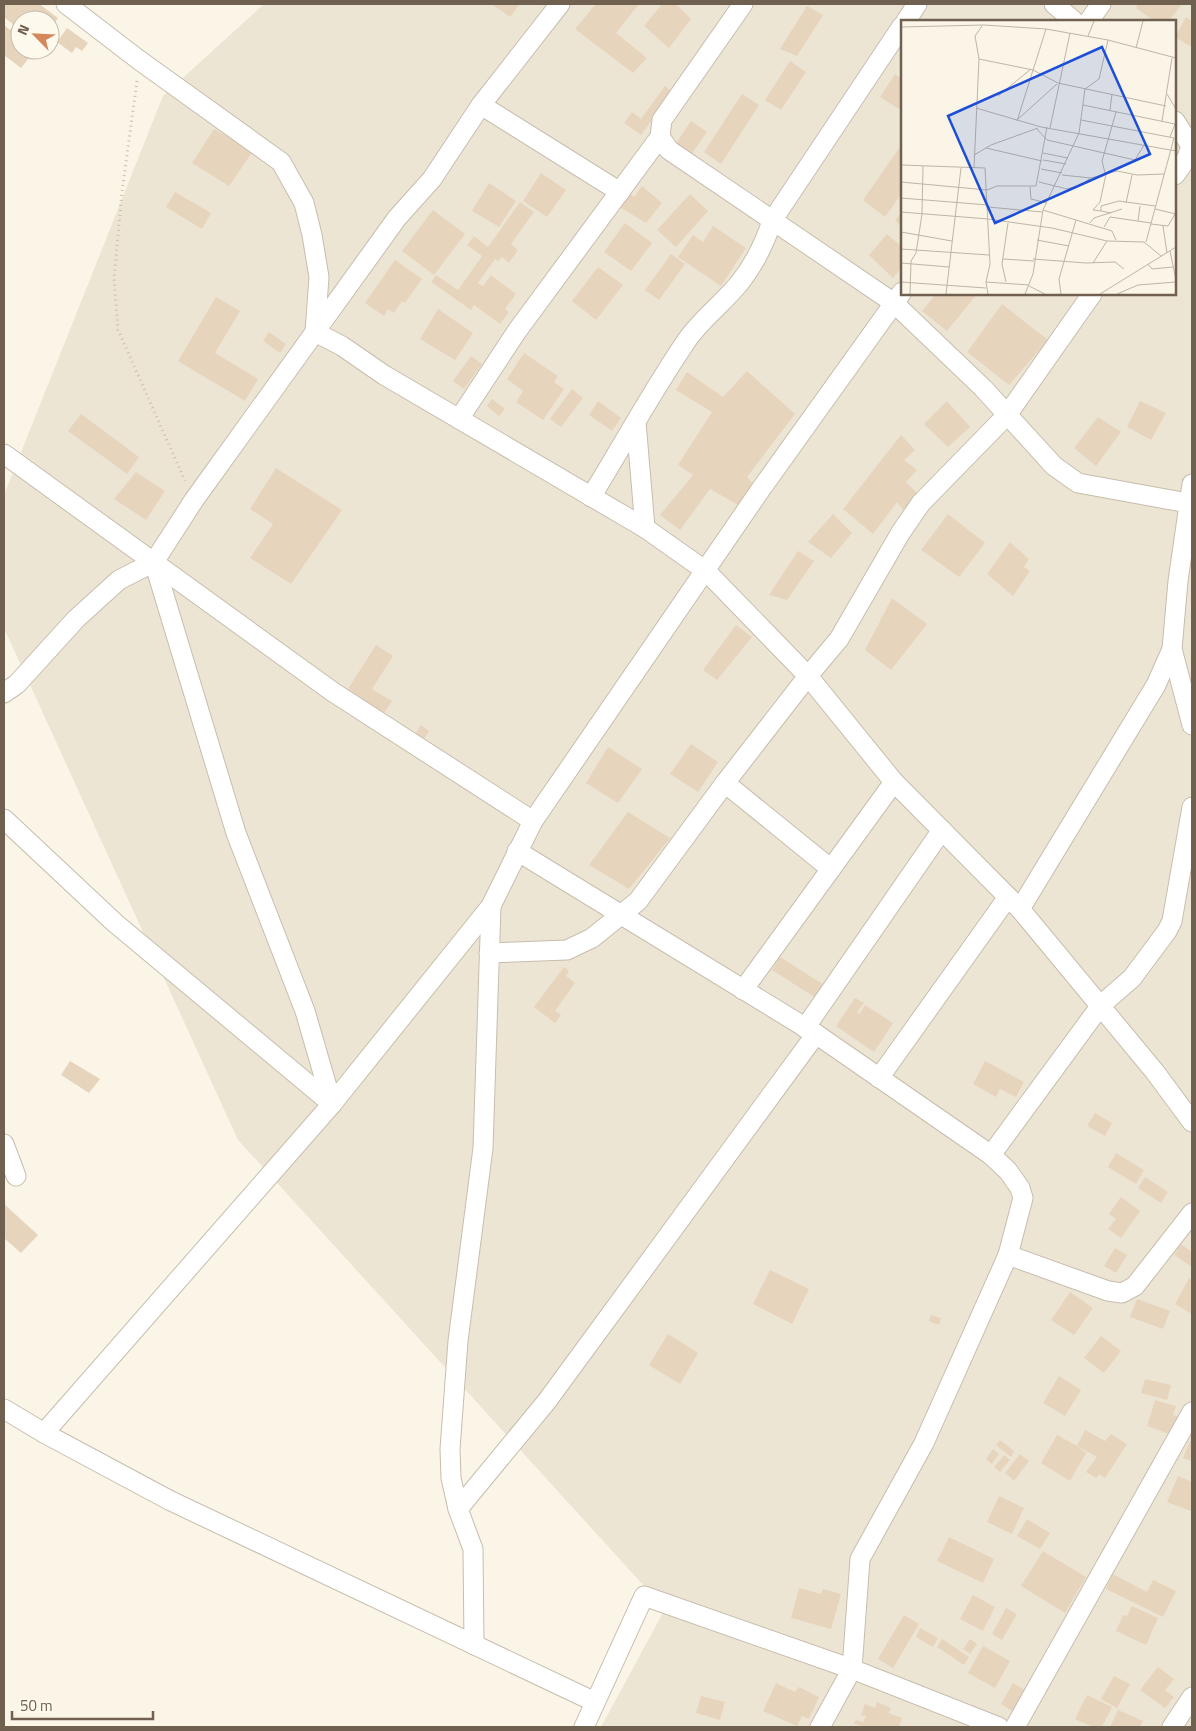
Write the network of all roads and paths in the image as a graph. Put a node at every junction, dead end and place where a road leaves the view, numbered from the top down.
1 (66, 4) edge
2 (560, 4) edge
3 (743, 4) edge
4 (918, 4) edge
5 (1054, 4) edge
6 (1100, 4) edge
7 (907, 20) edge
8 (1073, 20) edge
9 (1090, 20) edge
10 (901, 27) edge
11 (139, 60) junction
12 (481, 104) junction
13 (1176, 123) edge
14 (660, 137) junction
15 (1176, 174) edge
16 (620, 192) junction
17 (772, 220) junction
18 (1091, 295) edge
19 (898, 298) edge
20 (314, 332) junction
21 (1007, 415) junction
22 (459, 419) junction
23 (636, 422) junction
24 (4, 454) edge
25 (1191, 491) edge
26 (591, 497) junction
27 (194, 500) junction
28 (645, 528) junction
29 (154, 562) junction
30 (706, 570) junction
31 (1172, 649) junction
32 (808, 676) junction
33 (4, 693) edge
34 (1192, 725) edge
35 (894, 782) junction
36 (725, 783) junction
37 (1192, 807) edge
38 (4, 819) edge
39 (533, 821) junction
40 (942, 830) junction
41 (518, 852) junction
42 (831, 869) junction
43 (1014, 903) junction
44 (491, 906) junction
45 (620, 916) junction
46 (490, 953) junction
47 (743, 990) junction
48 (1101, 1005) junction
49 (811, 1031) junction
50 (879, 1078) junction
51 (332, 1104) junction
52 (1192, 1122) edge
53 (4, 1144) edge
54 (991, 1155) junction
55 (16, 1176) dead end
56 (1192, 1213) edge
57 (1008, 1255) junction
58 (4, 1408) edge
59 (1192, 1412) edge
60 (44, 1433) junction
61 (458, 1509) junction
62 (474, 1645) junction
63 (852, 1669) junction
64 (1192, 1697) edge
65 (596, 1702) junction
66 (584, 1727) edge
67 (820, 1727) edge
68 (996, 1727) edge
69 (1015, 1727) edge
70 (1172, 1727) edge

1 - 11 street
2 - 12 street
3 - 14 street
4 - 7 street
5 - 8 street
6 - 9 street
10 - 17 street
11 - 20 street
11 - 27 path
12 - 16 street
12 - 20 street
13 - 15 street
14 - 16 street
14 - 17 street
16 - 22 street
17 - 19 street
17 - 23 street
18 - 21 street
19 - 21 street
19 - 30 street
20 - 22 street
20 - 27 street
21 - 25 street
21 - 32 street
22 - 26 street
23 - 26 street
23 - 28 street
24 - 29 street
25 - 31 street
26 - 28 street
27 - 29 street
28 - 30 street
29 - 33 street
29 - 39 street
29 - 51 street
30 - 32 street
30 - 39 street
31 - 34 street
31 - 43 street
32 - 35 street
32 - 36 street
35 - 40 street
35 - 42 street
36 - 42 street
36 - 45 street
37 - 48 street
38 - 51 street
39 - 41 street
40 - 43 street
40 - 49 street
41 - 44 street
41 - 45 street
42 - 47 street
43 - 48 street
43 - 50 street
44 - 46 street
44 - 51 street
45 - 46 street
45 - 47 street
46 - 61 street
47 - 49 street
48 - 52 street
48 - 54 street
49 - 50 street
49 - 61 street
50 - 54 street
51 - 60 street
53 - 55 street
54 - 57 street
56 - 57 street
57 - 63 street
58 - 60 street
59 - 69 street
60 - 62 street
61 - 62 street
62 - 65 street
63 - 65 street
63 - 67 street
63 - 68 street
64 - 70 street
65 - 66 street

